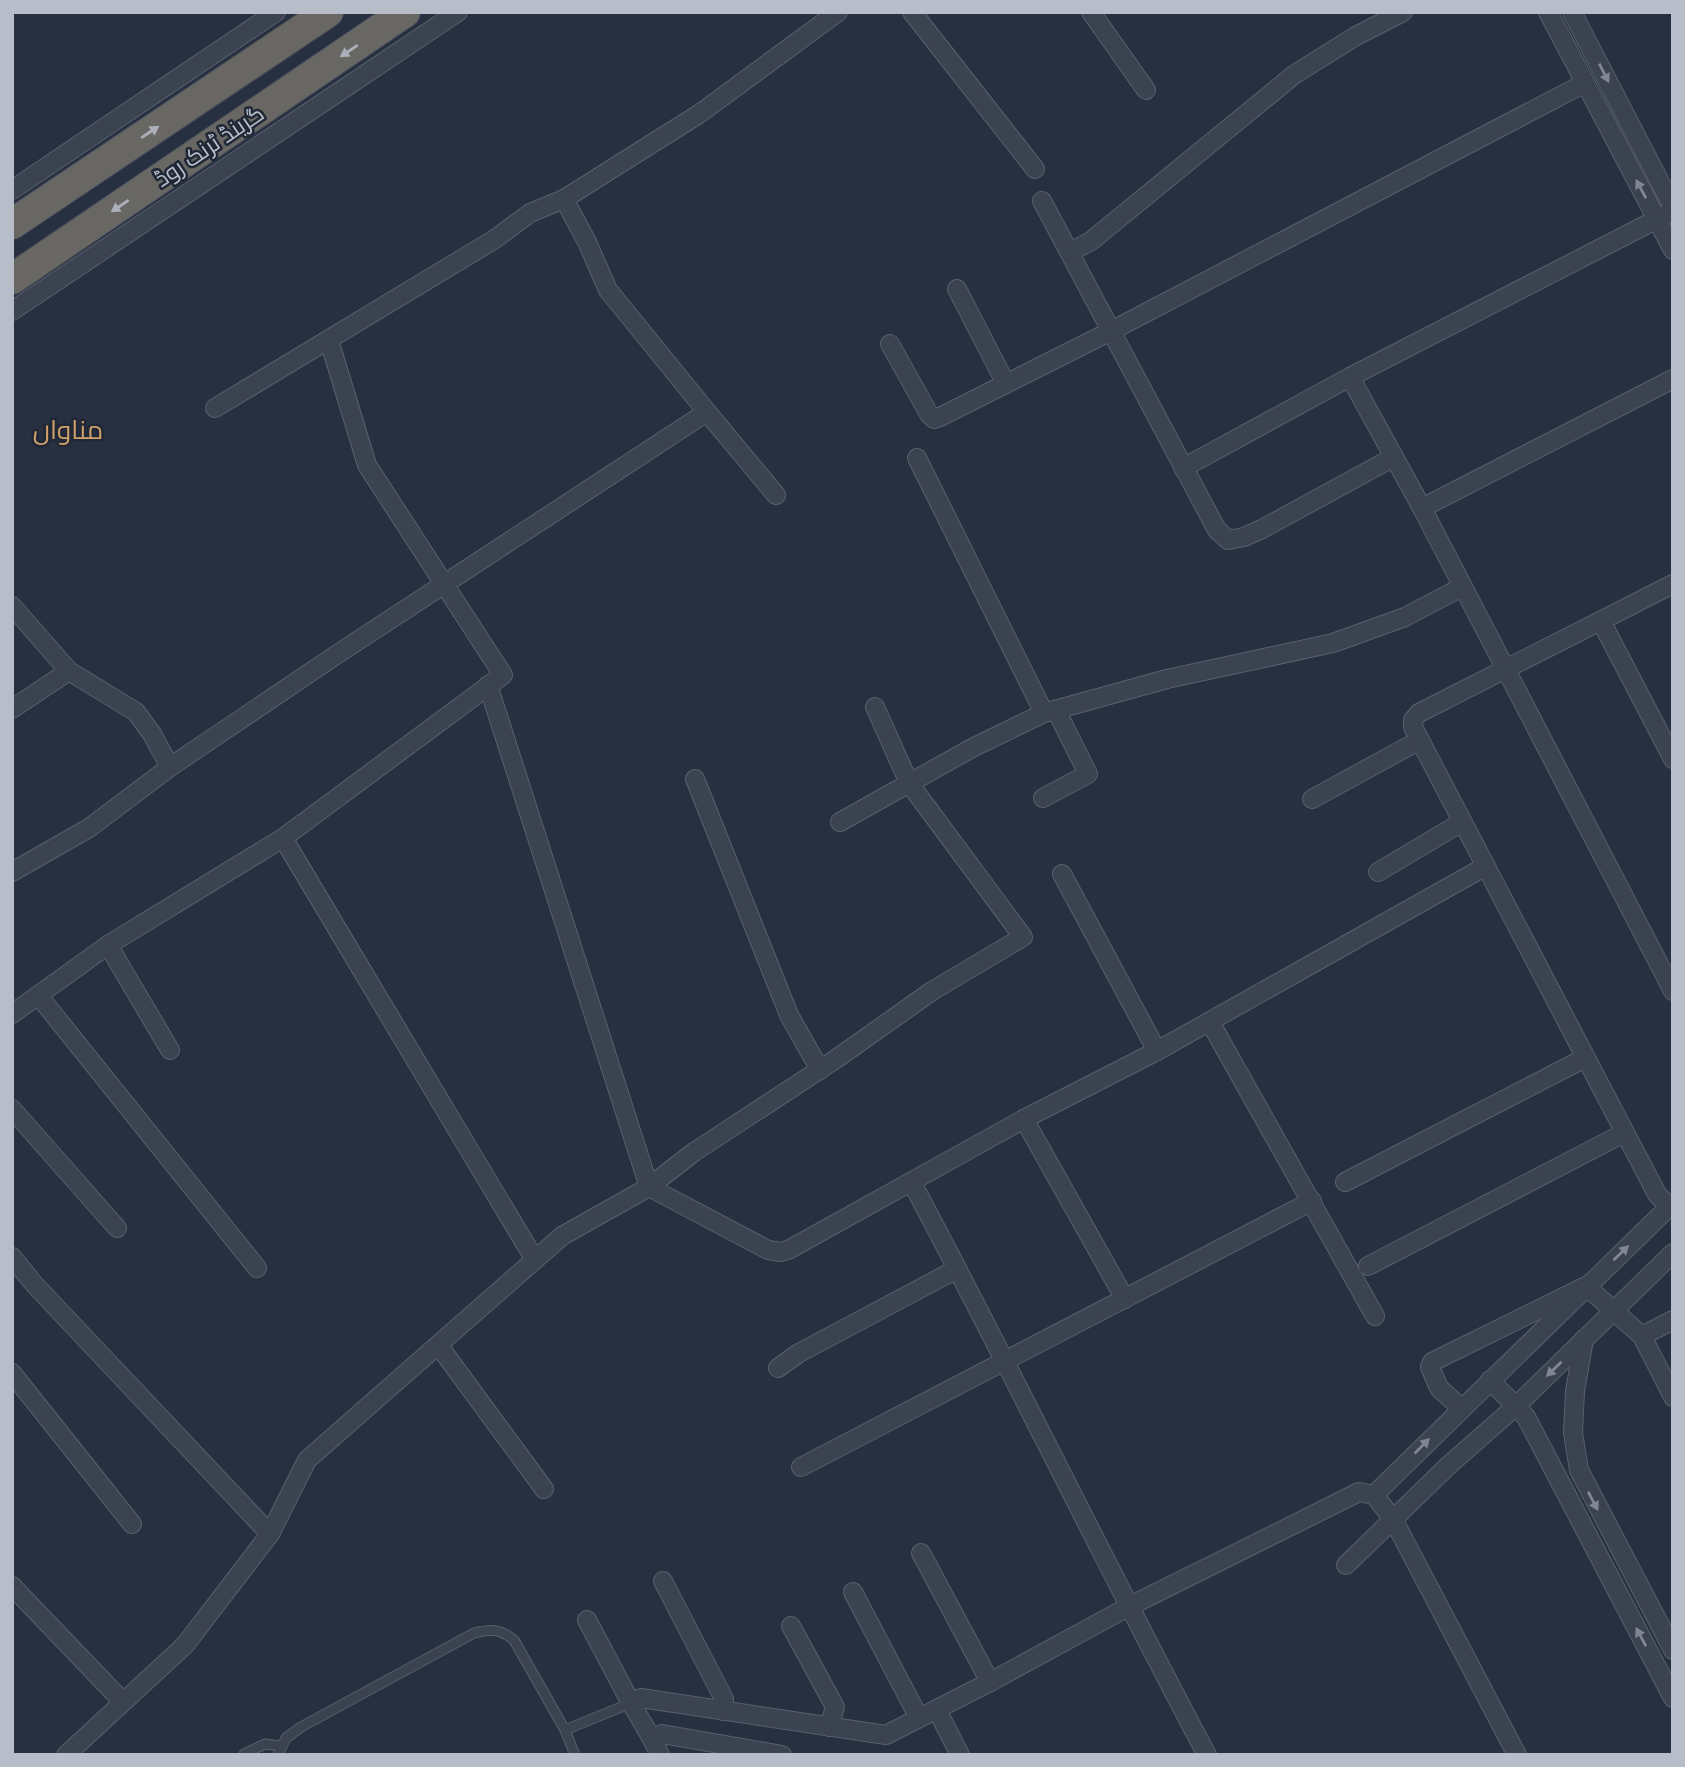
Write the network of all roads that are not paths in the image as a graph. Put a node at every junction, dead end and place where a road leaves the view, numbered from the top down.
1 (276, 12) edge
2 (328, 12) edge
3 (405, 12) edge
4 (458, 12) edge
5 (838, 12) edge
6 (912, 12) edge
7 (1091, 12) edge
8 (1403, 12) edge
9 (1548, 12) edge
10 (1572, 12) edge
11 (1586, 83) junction
12 (1146, 90) dead end
13 (1035, 169) dead end
14 (12, 190) edge
15 (564, 199) junction
16 (1042, 201) dead end
17 (1668, 212) edge
18 (12, 224) edge
19 (1673, 250) edge
20 (1070, 252) junction
21 (12, 279) edge
22 (957, 289) dead end
23 (12, 312) edge
24 (1111, 331) junction
25 (329, 340) junction
26 (890, 344) dead end
27 (1350, 377) junction
28 (1673, 379) edge
29 (1006, 384) junction
30 (215, 408) dead end
31 (707, 412) junction
32 (1394, 457) junction
33 (916, 458) dead end
34 (1183, 468) junction
35 (776, 495) dead end
36 (1422, 508) junction
37 (1673, 584) edge
38 (444, 585) junction
39 (1462, 587) junction
40 (12, 606) edge
41 (1601, 621) junction
42 (1505, 670) junction
43 (69, 671) junction
44 (488, 685) junction
45 (875, 707) dead end
46 (12, 709) edge
47 (1050, 712) junction
48 (1420, 740) junction
49 (1673, 759) edge
50 (170, 767) junction
51 (695, 779) dead end
52 (909, 783) junction
53 (1043, 798) dead end
54 (1312, 799) dead end
55 (840, 822) dead end
56 (1462, 822) junction
57 (283, 838) junction
58 (1486, 866) junction
59 (12, 872) edge
60 (1378, 872) dead end
61 (1062, 874) dead end
62 (108, 945) junction
63 (1673, 991) edge
64 (38, 995) junction
65 (12, 1014) edge
66 (1210, 1022) junction
67 (170, 1050) dead end
68 (1157, 1051) junction
69 (1585, 1058) junction
70 (820, 1070) junction
71 (12, 1109) edge
72 (1024, 1119) junction
73 (1624, 1133) junction
74 (1345, 1182) dead end
75 (912, 1183) junction
76 (649, 1187) junction
77 (1312, 1201) junction
78 (1671, 1205) edge
79 (117, 1228) dead end
80 (1673, 1253) edge
81 (12, 1257) edge
82 (535, 1260) junction
83 (1368, 1266) dead end
84 (257, 1268) dead end
85 (957, 1269) junction
86 (1586, 1286) junction
87 (1125, 1298) junction
88 (1612, 1311) junction
89 (1375, 1316) dead end
90 (1673, 1320) edge
91 (1642, 1336) junction
92 (1584, 1339) junction
93 (439, 1346) junction
94 (1006, 1361) junction
95 (778, 1368) dead end
96 (12, 1373) edge
97 (1490, 1380) junction
98 (1673, 1397) edge
99 (1516, 1406) junction
100 (1461, 1408) junction
101 (1576, 1457) junction
102 (801, 1467) dead end
103 (1553, 1468) junction
104 (544, 1489) dead end
105 (1374, 1494) junction
106 (1393, 1519) junction
107 (132, 1524) dead end
108 (270, 1534) junction
109 (921, 1553) dead end
110 (1625, 1560) junction
111 (1346, 1565) dead end
112 (1605, 1570) junction
113 (663, 1581) dead end
114 (12, 1586) edge
115 (853, 1592) dead end
116 (1128, 1607) junction
117 (587, 1620) dead end
118 (791, 1626) dead end
119 (1673, 1650) edge
120 (990, 1682) junction
121 (1673, 1698) edge
122 (123, 1702) junction
123 (631, 1703) junction
124 (937, 1710) junction
125 (723, 1711) junction
126 (919, 1718) junction
127 (829, 1727) junction
128 (565, 1730) junction
129 (656, 1747) edge
130 (280, 1750) edge
131 (760, 1753) edge
132 (244, 1754) edge
133 (66, 1755) edge
134 (575, 1755) edge
135 (782, 1755) edge
136 (960, 1755) edge
137 (1207, 1755) edge
138 (1517, 1755) edge

1 - 14 street
18 -> 2 highway, گرینڈ ٹرنک روڈ
3 -> 21 highway, گرینڈ ٹرنک روڈ
4 - 23 street
5 - 15 street
6 - 13 street
7 - 12 street
8 - 20 street
9 - 11 street
10 -> 17 street
17 -> 11 street
11 - 24 street
15 - 25 street
15 - 31 street
16 - 20 street
17 - 19 street
17 - 27 street
20 - 24 street
22 - 29 street
24 - 29 street
24 - 34 street
25 - 30 street
25 - 38 street
26 - 29 street
27 - 32 street
27 - 34 street
28 - 36 street
31 - 35 street
31 - 38 street
32 - 34 street
32 - 36 street
33 - 47 street
36 - 39 street
37 - 41 street
38 - 44 street
38 - 50 street
39 - 42 street
39 - 47 street
40 - 43 street
41 - 42 street
41 - 49 street
42 - 48 street
42 - 63 street
43 - 46 street
43 - 50 street
44 - 57 street
44 - 76 street
45 - 52 street
47 - 52 street
47 - 53 street
48 - 54 street
48 - 56 street
50 - 59 street
51 - 70 street
52 - 55 street
52 - 70 street
56 - 58 street
56 - 60 street
57 - 62 street
57 - 82 street
58 - 66 street
58 - 69 street
61 - 68 street
62 - 64 street
62 - 67 street
64 - 65 street
64 - 84 street
66 - 68 street
66 - 77 street
68 - 72 street
69 - 73 street
69 - 74 street
70 - 76 street
71 - 79 street
72 - 75 street
72 - 87 street
73 - 78 street
73 - 83 street
75 - 76 street
75 - 85 street
76 - 82 street
77 - 87 street
77 - 89 street
86 -> 78 street
80 - 88 street
81 - 108 street
82 - 93 street
85 - 94 street
85 - 95 street
86 - 88 street
86 - 97 street
86 - 100 street
87 - 94 street
88 - 91 street
88 - 92 street
90 - 91 street
91 - 98 street
92 -> 99 street
92 - 101 street
93 - 104 street
93 - 108 street
94 - 102 street
94 - 116 street
96 - 107 street
97 - 99 street
97 - 100 street
99 - 103 street
99 - 106 street
105 -> 100 street
101 - 103 street
101 -> 110 street
103 - 112 street
105 - 106 street
105 - 116 street
106 - 111 street
106 - 138 street
108 - 122 street
109 - 120 street
110 - 112 street
110 - 119 street
121 -> 112 street
113 - 125 street
114 - 122 street
115 - 126 street
116 - 120 street
116 - 137 street
117 - 123 street
118 - 127 street
120 - 124 street
122 - 133 street
123 - 125 street
123 - 128 lane
123 - 129 street
124 - 126 street
124 - 136 street
125 - 127 street
126 - 127 street
128 - 130 lane
128 - 134 lane
129 - 131 street
130 - 132 lane
131 - 135 street

